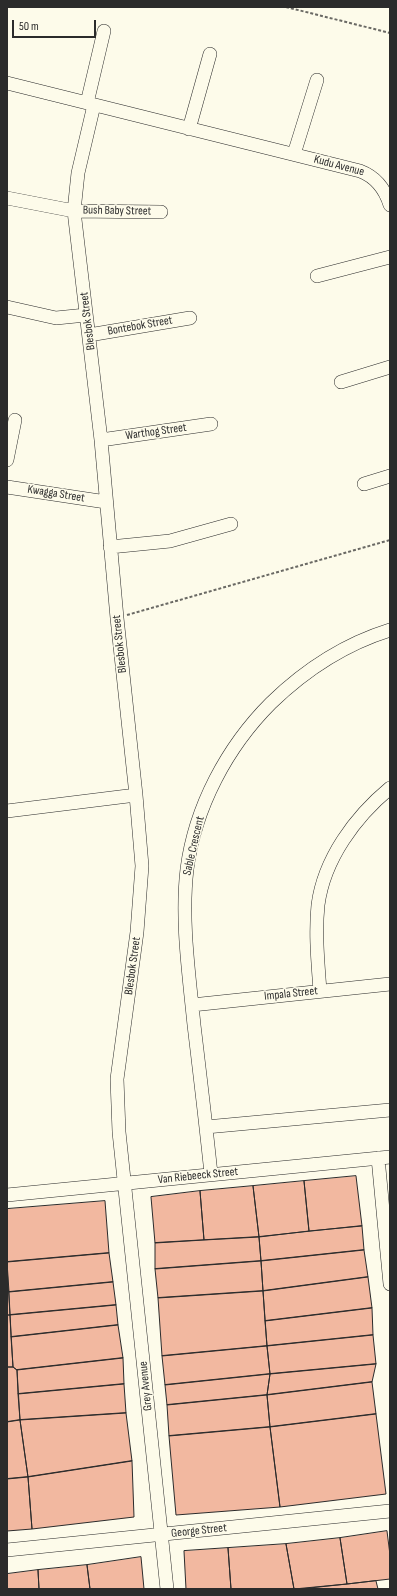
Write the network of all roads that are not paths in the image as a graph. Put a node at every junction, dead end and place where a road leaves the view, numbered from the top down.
1 (104, 31) dead end
2 (210, 54) dead end
3 (316, 80) dead end
4 (7, 83) edge
5 (90, 104) junction
6 (189, 129) junction
7 (294, 154) junction
8 (7, 198) edge
9 (390, 205) edge
10 (74, 211) junction
11 (161, 212) dead end
12 (390, 257) edge
13 (316, 276) dead end
14 (7, 307) edge
15 (86, 315) junction
16 (190, 318) dead end
17 (89, 335) junction
18 (390, 367) edge
19 (341, 382) dead end
20 (15, 420) dead end
21 (211, 424) dead end
22 (101, 440) junction
23 (7, 460) edge
24 (390, 476) edge
25 (364, 484) dead end
26 (7, 487) edge
27 (106, 502) junction
28 (231, 524) dead end
29 (110, 547) junction
30 (390, 630) edge
31 (390, 788) edge
32 (136, 795) junction
33 (7, 811) edge
34 (390, 984) edge
35 (320, 991) junction
36 (192, 1005) junction
37 (390, 1110) edge
38 (206, 1127) junction
39 (384, 1157) edge
40 (211, 1174) junction
41 (124, 1183) junction
42 (7, 1195) edge
43 (390, 1284) edge
44 (390, 1511) edge
45 (161, 1534) junction
46 (7, 1550) edge
47 (167, 1589) edge

1 - 5 street
2 - 6 street
3 - 7 street
4 - 5 street, Kudu Avenue
5 - 6 street, Kudu Avenue
5 - 10 street, Blesbok Street
6 - 7 street, Kudu Avenue
7 - 9 street, Kudu Avenue
8 - 10 street, Bush Baby Street
10 - 11 street, Bush Baby Street
10 - 15 street, Blesbok Street
12 - 13 street
14 - 15 street
15 - 17 street, Blesbok Street
16 - 17 street, Bontebok Street
17 - 22 street, Blesbok Street
18 - 19 street
20 - 23 street
21 - 22 street, Warthog Street
22 - 27 street, Blesbok Street
24 - 25 street
26 - 27 street, Kwagga Street
27 - 29 street, Blesbok Street
28 - 29 street
29 - 32 street, Blesbok Street
30 - 36 street, Sable Crescent
31 - 35 street
32 - 33 street
32 - 41 street, Blesbok Street
34 - 35 street, Impala Street
35 - 36 street, Impala Street
36 - 38 street, Sable Crescent
37 - 38 street
38 - 40 street, Sable Crescent
39 - 40 street, Van Riebeeck Street
39 - 43 street
40 - 41 street, Van Riebeeck Street
41 - 42 street, Van Riebeeck Street
41 - 45 street, Grey Avenue
44 - 45 street, George Street
45 - 46 street, George Street
45 - 47 street, Grey Avenue

